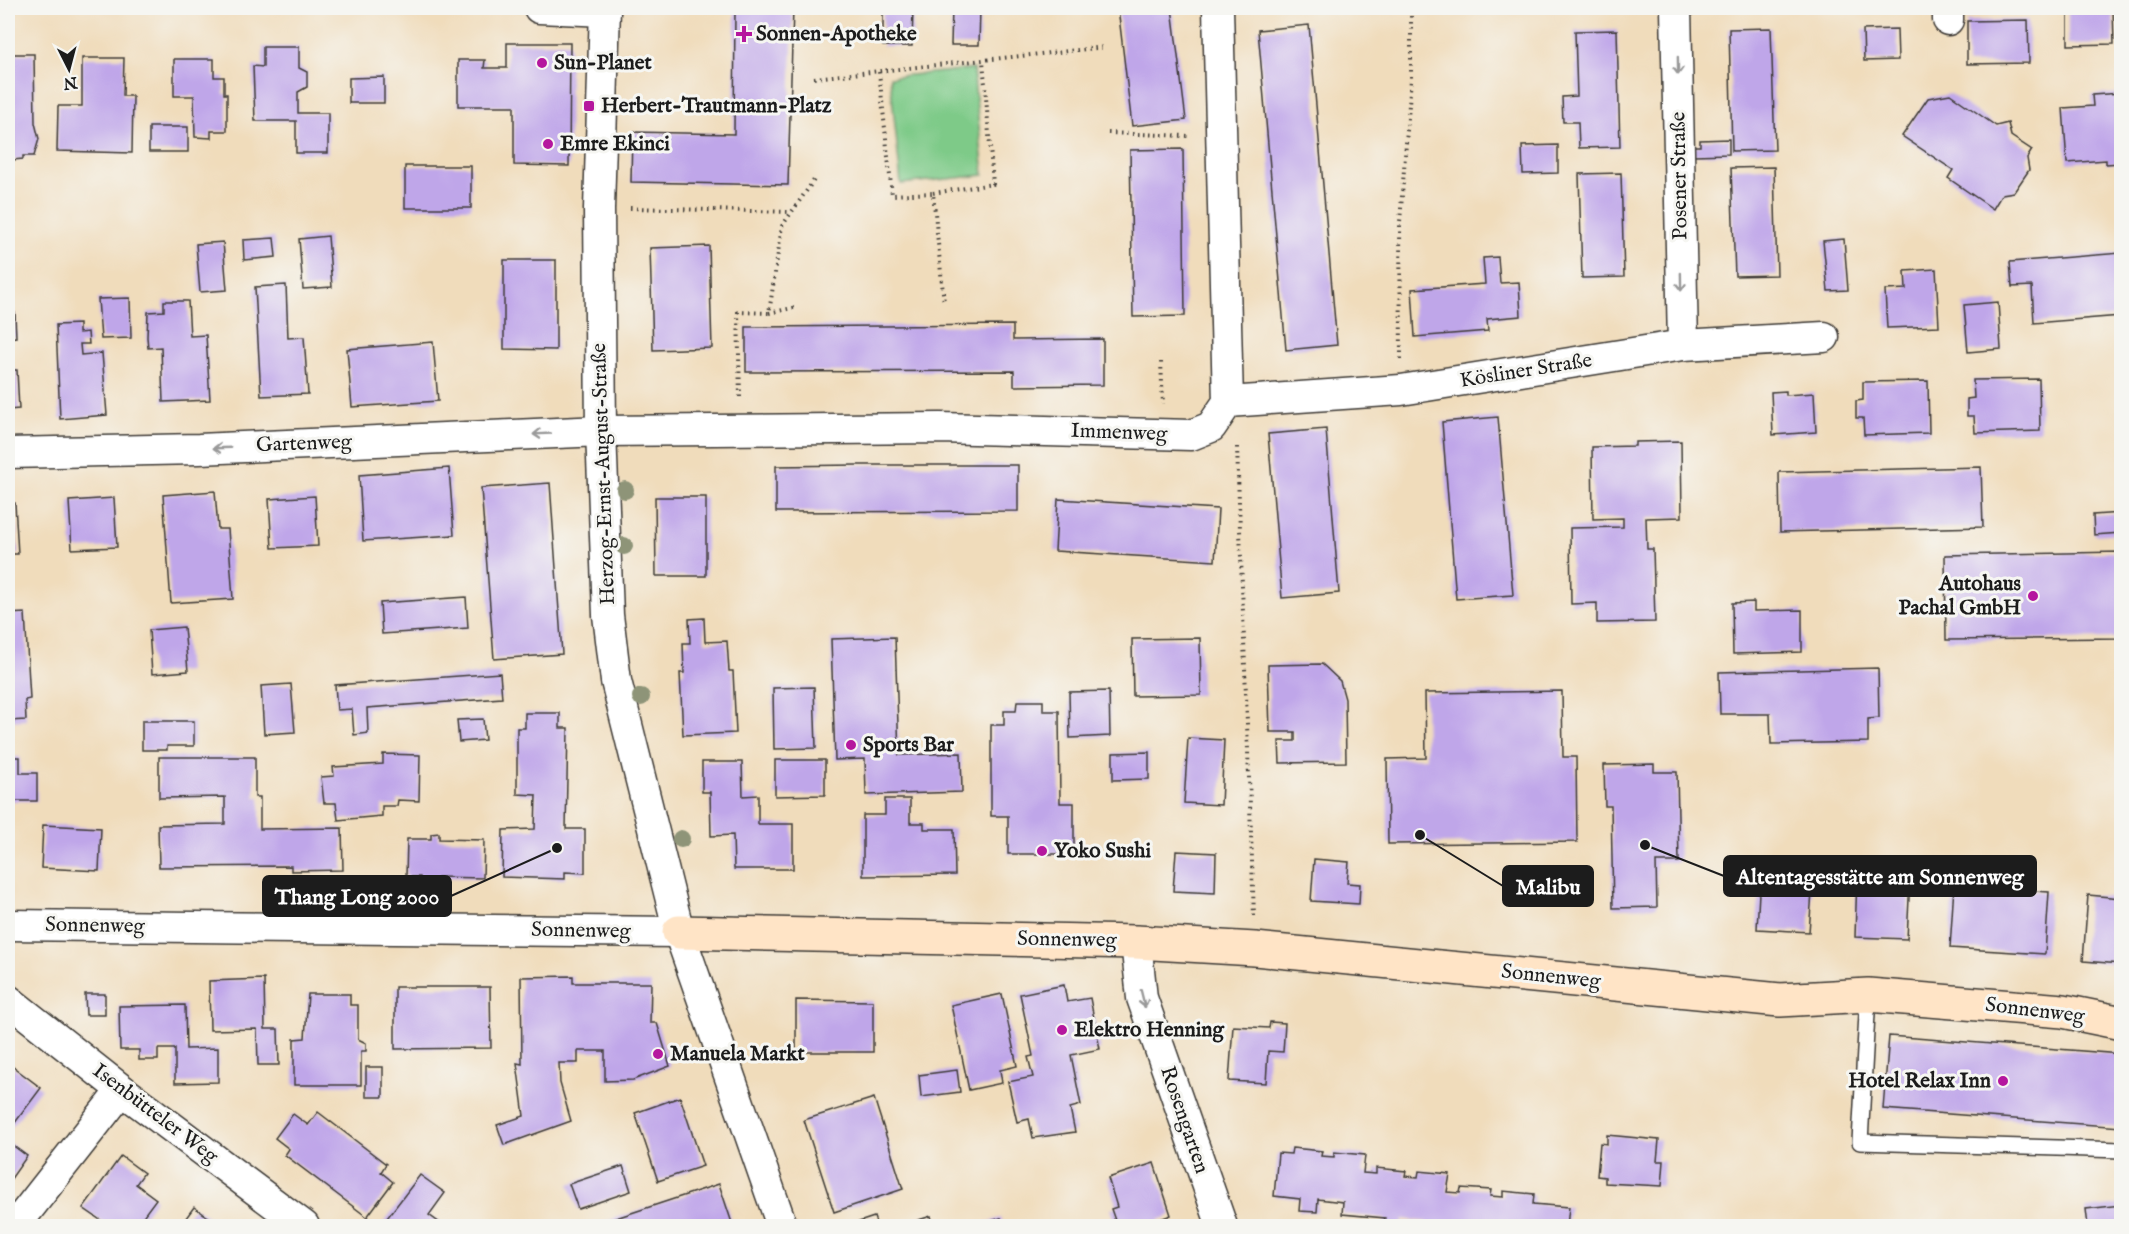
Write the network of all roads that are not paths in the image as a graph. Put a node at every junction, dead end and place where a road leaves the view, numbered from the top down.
1 (539, 8) edge
2 (1218, 8) edge
3 (1676, 8) edge
4 (605, 9) edge
5 (1824, 337) dead end
6 (1683, 345) junction
7 (1228, 402) junction
8 (601, 431) junction
9 (8, 453) edge
10 (8, 925) edge
11 (679, 932) junction
12 (1136, 942) junction
13 (1868, 995) junction
14 (8, 1000) edge
15 (2121, 1023) edge
16 (122, 1090) junction
17 (2121, 1150) edge
18 (15, 1227) edge
19 (304, 1227) edge
20 (782, 1227) edge
21 (1222, 1227) edge

1 - 4 street
2 - 7 street
3 -> 6 street, Posener Straße
4 - 8 street, Herzog-Ernst-August-Straße
5 - 6 street, Kösliner Straße
6 - 7 street, Kösliner Straße
7 - 8 street, Immenweg
8 -> 9 street, Gartenweg
8 - 11 street, Herzog-Ernst-August-Straße
10 - 11 street, Sonnenweg
11 - 12 street, Sonnenweg
11 - 20 street, Herzog-Ernst-August-Straße
12 - 13 street, Sonnenweg
12 -> 21 street, Rosengarten
13 - 15 street, Sonnenweg
13 - 17 lane
14 - 16 street, Isenbütteler Weg
16 - 18 street
16 - 19 street, Isenbütteler Weg

